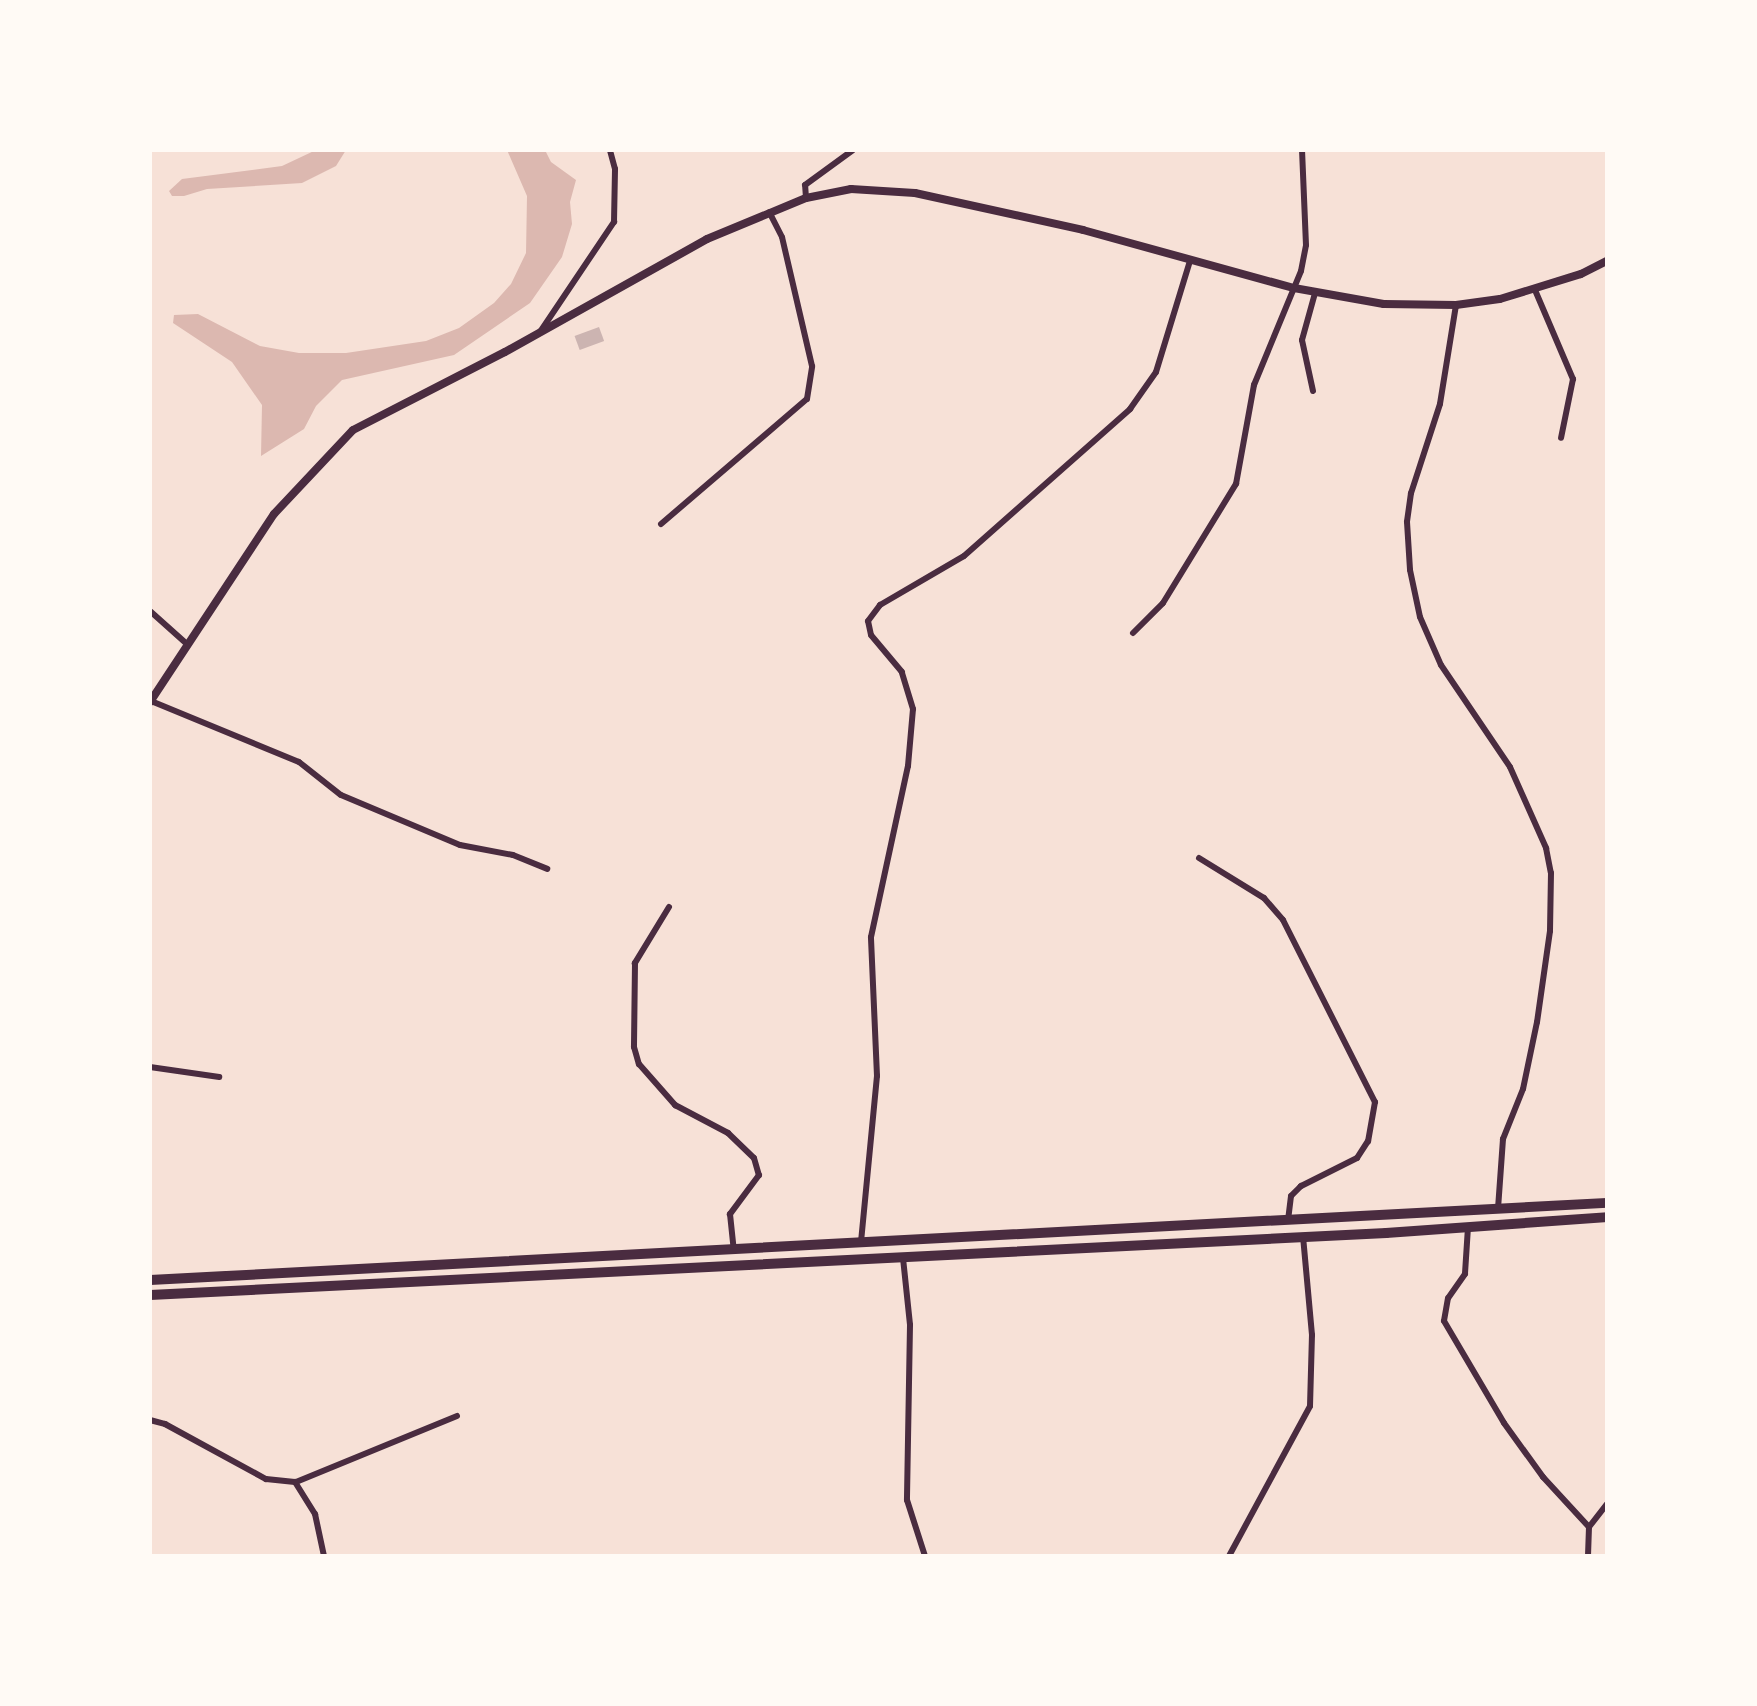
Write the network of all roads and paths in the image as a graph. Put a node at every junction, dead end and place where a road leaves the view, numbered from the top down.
1 (610, 150) edge
2 (853, 150) edge
3 (1302, 150) edge
4 (806, 198) junction
5 (768, 210) junction
6 (1190, 261) junction
7 (1607, 261) edge
8 (1294, 288) junction
9 (1535, 290) junction
10 (1315, 293) junction
11 (1456, 305) junction
12 (540, 333) junction
13 (1312, 391) dead end
14 (1561, 438) dead end
15 (661, 524) dead end
16 (150, 611) edge
17 (1134, 633) dead end
18 (189, 646) junction
19 (150, 702) edge
20 (1199, 858) dead end
21 (547, 869) dead end
22 (669, 906) dead end
23 (150, 1067) edge
24 (219, 1078) dead end
25 (1607, 1203) edge
26 (1498, 1210) junction
27 (1607, 1217) edge
28 (1288, 1222) junction
29 (1468, 1227) junction
30 (1303, 1236) junction
31 (860, 1244) junction
32 (734, 1251) junction
33 (903, 1258) junction
34 (150, 1280) edge
35 (150, 1296) edge
36 (456, 1416) dead end
37 (150, 1420) edge
38 (295, 1482) junction
39 (1607, 1504) edge
40 (1589, 1528) junction
41 (324, 1556) edge
42 (925, 1556) edge
43 (1229, 1556) edge
44 (1588, 1556) edge

1 - 12 street
2 - 4 street
3 - 8 street
4 - 5 street
4 - 6 street
5 - 12 street
5 - 15 street
6 - 8 street
6 - 31 street
7 - 9 street
8 - 10 street
8 - 17 street
9 - 11 street
9 - 14 street
10 - 11 street
10 - 13 street
11 - 26 street
12 - 18 street
16 - 18 street
18 - 19 street
19 - 21 street
20 - 28 street
22 - 32 street
23 - 24 street
25 - 26 highway
26 - 28 highway
27 - 29 highway
28 - 31 highway
29 - 30 highway
29 - 40 street
30 - 33 highway
30 - 43 street
31 - 32 highway
32 - 34 highway
33 - 35 highway
33 - 42 street
36 - 38 street
37 - 38 street
38 - 41 street
39 - 40 street
40 - 44 street

